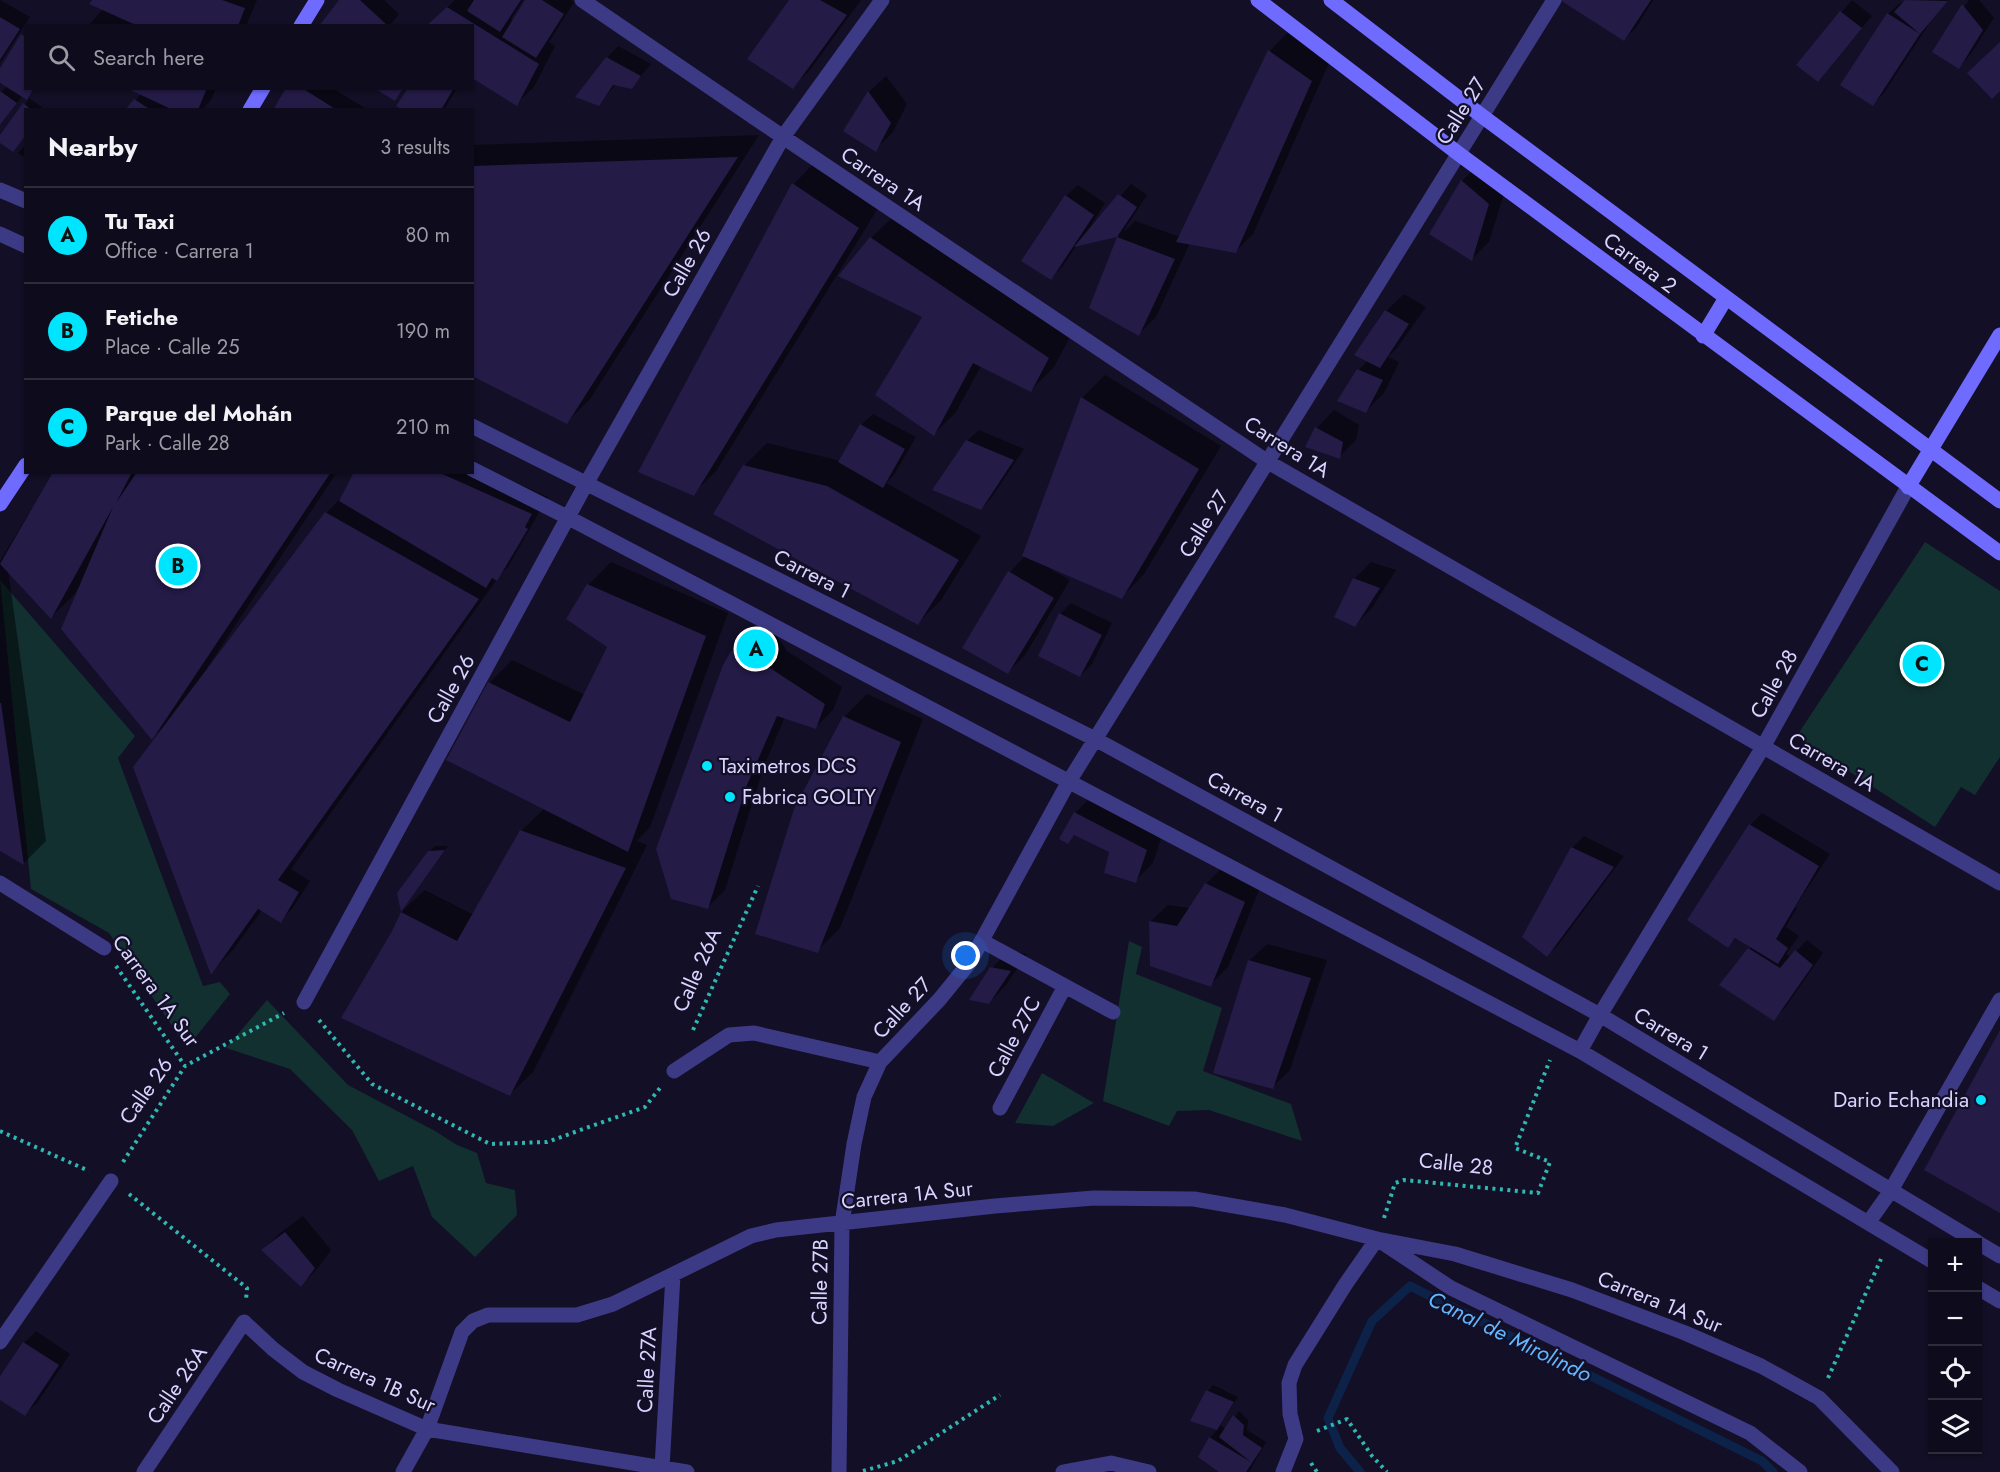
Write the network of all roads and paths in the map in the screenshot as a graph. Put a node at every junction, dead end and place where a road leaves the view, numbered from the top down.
1 (317, 0) edge
2 (582, 0) edge
3 (882, 0) edge
4 (1258, 0) edge
5 (1331, 0) edge
6 (1554, 0) edge
7 (302, 24) edge
8 (262, 90) edge
9 (251, 108) edge
10 (1482, 116) junction
11 (783, 137) junction
12 (1459, 154) junction
13 (0, 190) edge
14 (24, 200) edge
15 (0, 234) edge
16 (24, 245) edge
17 (1726, 298) junction
18 (2000, 335) edge
19 (1703, 336) junction
20 (474, 427) edge
21 (1931, 450) junction
22 (1268, 462) junction
23 (24, 468) edge
24 (474, 471) edge
25 (586, 484) junction
26 (1908, 487) junction
27 (2000, 501) edge
28 (0, 504) edge
29 (569, 518) junction
30 (2000, 554) edge
31 (1095, 739) junction
32 (1763, 747) junction
33 (1068, 783) junction
34 (0, 883) edge
35 (2000, 883) edge
36 (758, 886) dead end
37 (982, 941) junction
38 (104, 948) joint
39 (1065, 986) junction
40 (2000, 999) edge
41 (304, 1002) junction
42 (1113, 1012) dead end
43 (1600, 1015) junction
44 (1557, 1039) junction
45 (1580, 1051) junction
46 (880, 1062) junction
47 (185, 1066) junction
48 (674, 1071) junction
49 (1000, 1108) dead end
50 (0, 1131) edge
51 (111, 1181) junction
52 (1890, 1192) junction
53 (1868, 1223) junction
54 (842, 1224) junction
55 (1968, 1238) edge
56 (1377, 1239) junction
57 (1982, 1246) edge
58 (2000, 1256) edge
59 (1928, 1259) edge
60 (673, 1275) junction
61 (1982, 1291) edge
62 (2000, 1301) edge
63 (244, 1322) junction
64 (0, 1342) edge
65 (1000, 1395) dead end
66 (1818, 1398) junction
67 (428, 1429) junction
68 (1319, 1430) dead end
69 (662, 1468) junction
70 (144, 1472) edge
71 (403, 1472) edge
72 (687, 1472) edge
73 (839, 1472) edge
74 (859, 1472) edge
75 (1063, 1472) edge
76 (1149, 1472) edge
77 (1283, 1472) edge
78 (1387, 1472) edge
79 (1800, 1472) edge
80 (1892, 1472) edge

1 - 7 street
2 - 11 street, Carrera 1A
3 - 11 street, Calle 26
4 - 12 street, Carrera 2
5 - 10 street, Carrera 2
6 - 10 street, Calle 27
8 - 9 street
10 - 12 street, Calle 27
10 - 17 street, Carrera 2
11 - 22 street, Carrera 1A
11 - 25 street, Calle 26
12 - 19 street, Carrera 2
12 - 22 street, Calle 27
13 - 14 street
15 - 16 street
17 - 19 street
17 - 21 street, Carrera 2
18 - 21 street, Calle 28
19 - 26 street, Carrera 2
20 - 25 street, Carrera 1
21 - 26 street, Calle 28
21 - 27 street, Carrera 2
22 - 31 street, Calle 27
22 - 32 street, Carrera 1A
23 - 28 street
24 - 29 street
25 - 29 street, Calle 26
25 - 31 street, Carrera 1
26 - 30 street, Carrera 2
26 - 32 street, Calle 28
29 - 33 street
29 - 41 street, Calle 26
31 - 33 street, Calle 27
31 - 43 street, Carrera 1
32 - 35 street, Carrera 1A
32 - 43 street, Calle 28
33 - 37 street, Calle 27
33 - 44 street
34 - 38 street, Carrera 1A Sur
36 - 48 path, Calle 26A
37 - 39 street
37 - 46 street, Calle 27
38 - 47 path, Carrera 1A Sur
39 - 42 street
39 - 49 street, Calle 27C
40 - 52 street
41 - 47 path, Calle 26
41 - 48 path
43 - 45 street, Calle 28
43 - 52 street, Carrera 1
44 - 45 street
44 - 56 path, Calle 28
45 - 53 street
46 - 48 street
46 - 54 street, Calle 27B
47 - 51 path, Calle 26
50 - 51 path
51 - 63 path
51 - 64 street
52 - 53 street
52 - 55 street, Carrera 1
53 - 59 street
53 - 66 path
54 - 56 street, Carrera 1A Sur
54 - 60 street, Carrera 1A Sur
54 - 73 street, Calle 27B
56 - 66 street, Carrera 1A Sur
56 - 77 street
56 - 79 street, Carrera 1A Sur
57 - 58 street, Carrera 1
60 - 67 street, Carrera 1A Sur
60 - 69 street, Calle 27A
61 - 62 street
63 - 67 street, Carrera 1B Sur
63 - 70 street, Calle 26A
65 - 74 path
66 - 80 street, Carrera 1A Sur
67 - 69 street, Carrera 1B Sur
67 - 71 street
68 - 78 path
69 - 72 street, Carrera 1B Sur
75 - 76 street

